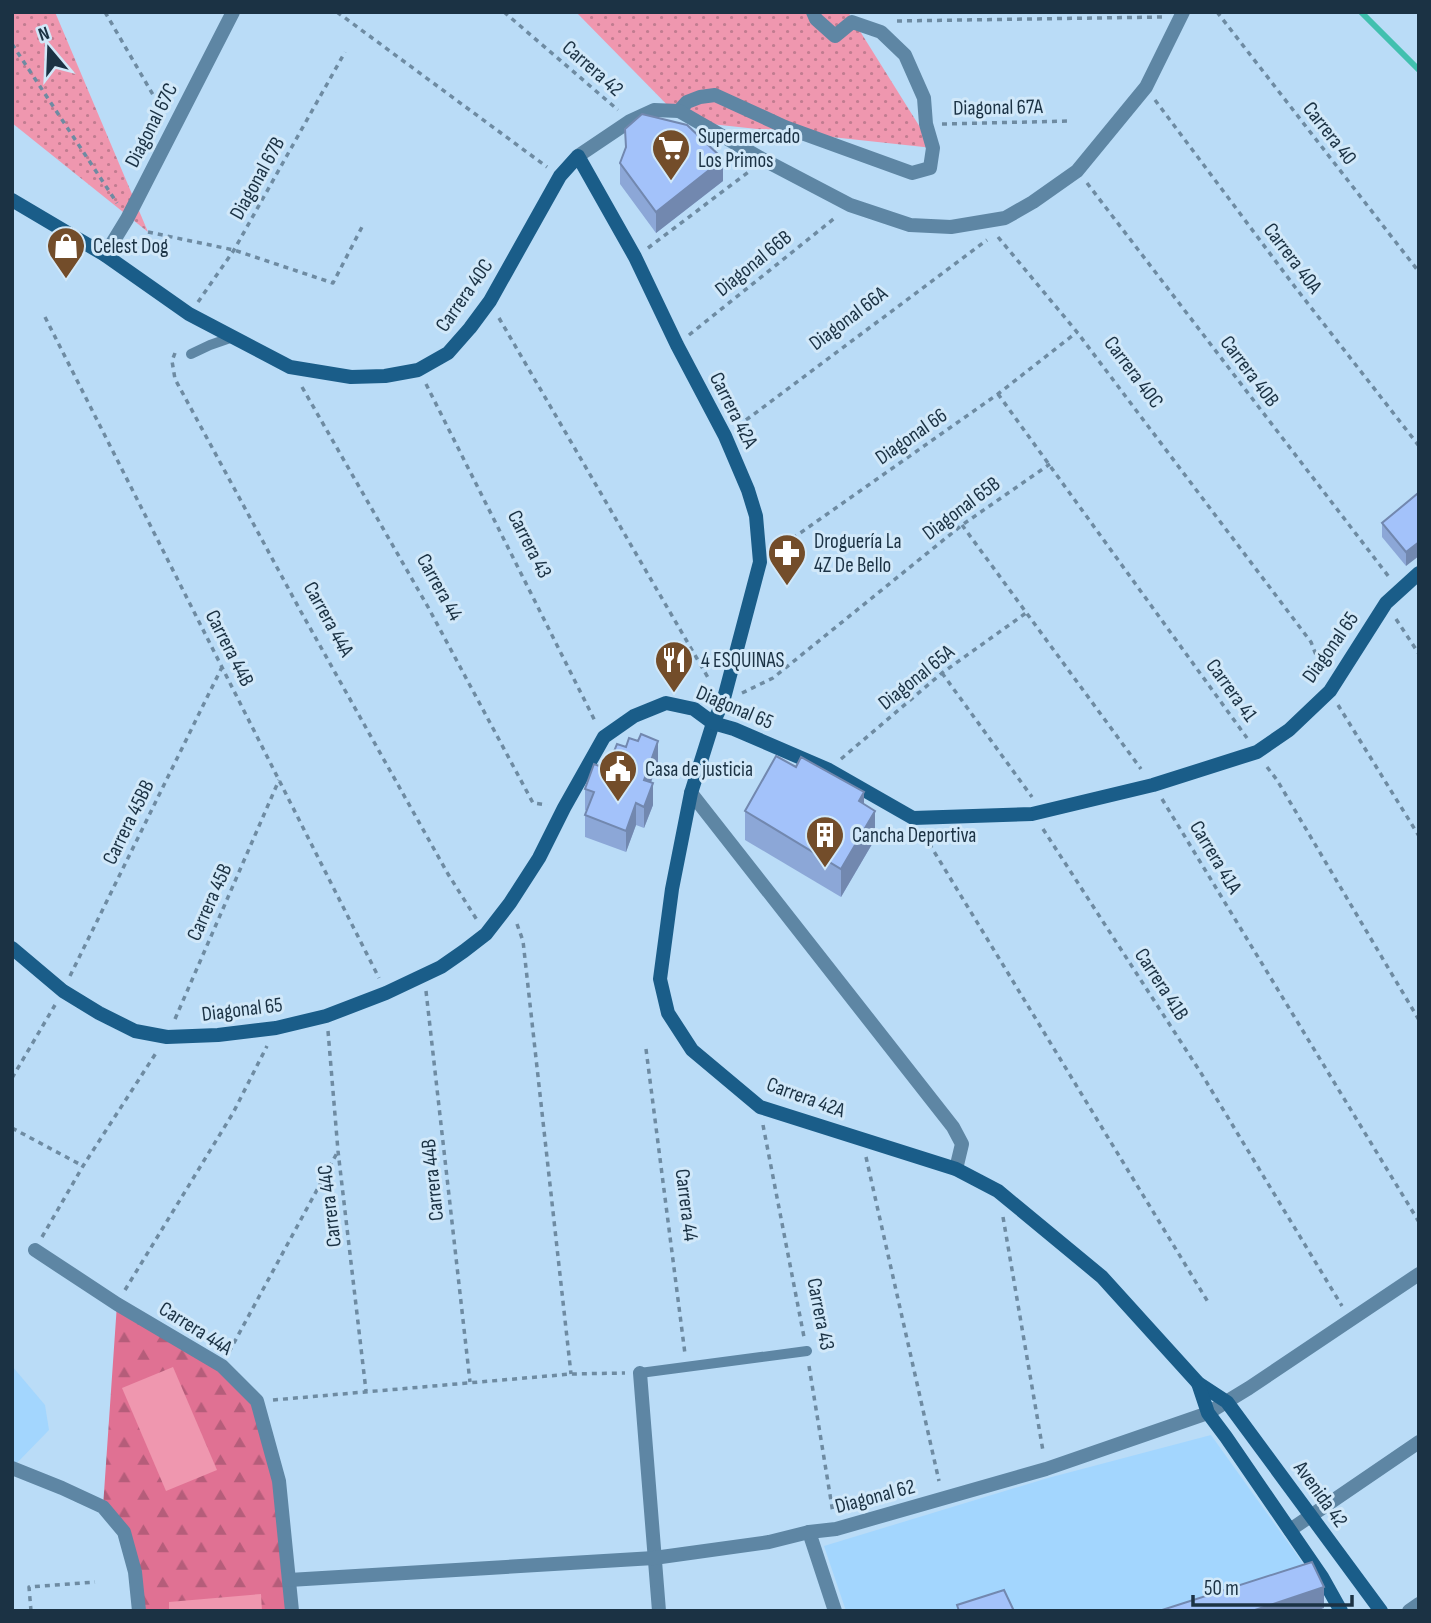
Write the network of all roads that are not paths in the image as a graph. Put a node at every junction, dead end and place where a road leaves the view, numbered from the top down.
1 (233, 12) edge
2 (813, 12) edge
3 (1183, 14) edge
4 (679, 111) junction
5 (578, 156) junction
6 (12, 200) edge
7 (105, 255) junction
8 (233, 338) junction
9 (191, 354) dead end
10 (1419, 573) edge
11 (713, 723) junction
12 (691, 793) junction
13 (12, 948) edge
14 (956, 1168) junction
15 (35, 1250) road end
16 (1419, 1274) edge
17 (807, 1351) road end
18 (640, 1373) joint
19 (1198, 1383) junction
20 (1227, 1402) junction
21 (1208, 1413) junction
22 (1419, 1442) edge
23 (12, 1468) edge
24 (1310, 1516) junction
25 (1290, 1530) junction
26 (809, 1532) junction
27 (654, 1558) junction
28 (289, 1580) junction
29 (1419, 1604) edge
30 (139, 1611) edge
31 (292, 1611) edge
32 (659, 1611) edge
33 (835, 1611) edge
34 (1341, 1611) edge
35 (1381, 1611) edge
36 (1409, 1611) edge

1 - 7 street, Diagonal 67C
2 - 4 street, Carrera 40C
3 - 4 street
4 - 5 street, Carrera 40C
5 - 8 street, Carrera 40C
5 - 11 street, Carrera 42A
6 - 7 street, Carrera 40C
7 - 8 street, Carrera 40C
8 - 9 lane
10 - 11 street, Diagonal 65
11 - 12 street, Carrera 42A
11 - 13 street, Diagonal 65
12 - 14 street
12 - 14 street, Carrera 42A
14 - 19 street, Carrera 42A
15 - 28 street, Carrera 44A
16 - 20 street, Diagonal 62
17 - 18 lane
18 - 27 street
19 - 20 street, Carrera 42A
19 - 21 street, Carrera 42A
20 - 21 street, Diagonal 62
20 - 24 street, Avenida 42
21 - 25 street
21 - 26 street, Diagonal 62
22 - 24 street
23 - 30 street
24 - 25 street
24 - 35 street, Avenida 42
25 - 34 street
26 - 27 street, Diagonal 62
26 - 33 street
27 - 28 street, Diagonal 62
27 - 32 street
28 - 31 street, Carrera 44A
29 - 36 street

